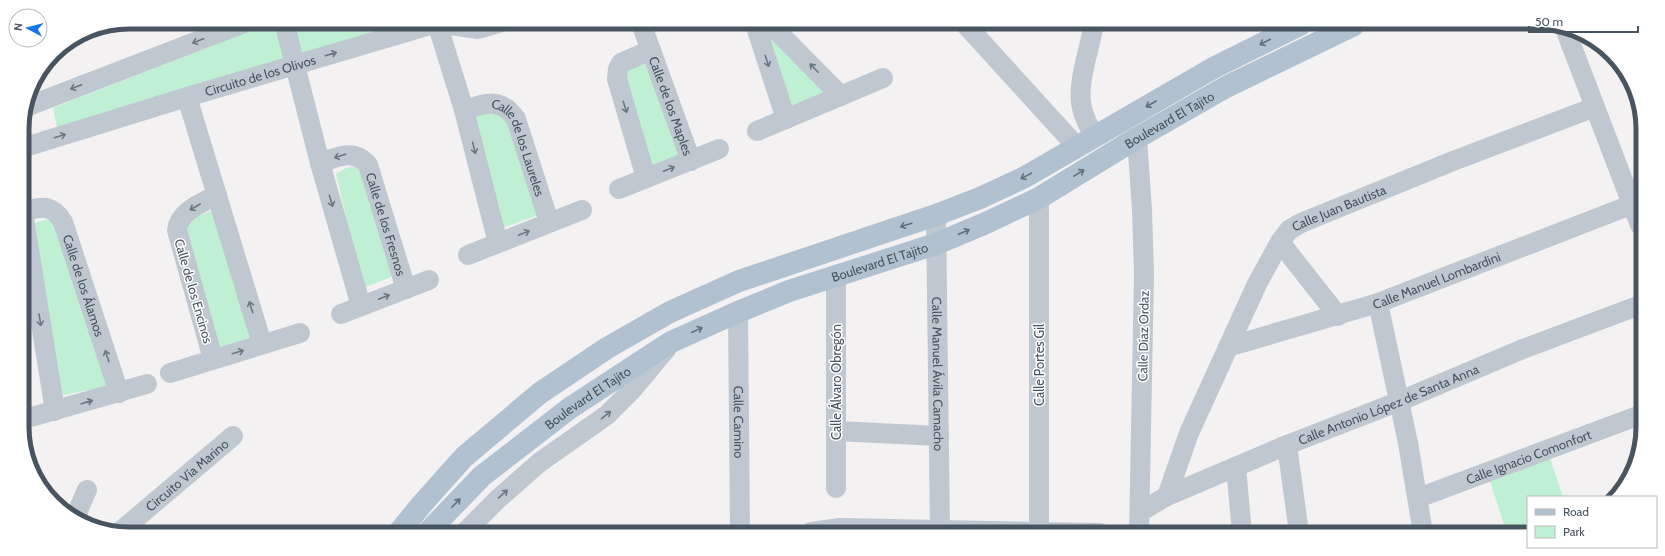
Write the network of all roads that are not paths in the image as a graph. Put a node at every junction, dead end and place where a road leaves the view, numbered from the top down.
1 (229, 29) edge
2 (286, 29) edge
3 (417, 29) edge
4 (439, 29) edge
5 (643, 29) edge
6 (757, 29) edge
7 (775, 29) edge
8 (970, 29) edge
9 (1093, 29) edge
10 (1292, 29) edge
11 (1346, 29) edge
12 (1567, 34) edge
13 (651, 50) junction
14 (295, 65) junction
15 (883, 78) dead end
16 (841, 96) junction
17 (186, 97) junction
18 (32, 105) edge
19 (1595, 107) junction
20 (464, 110) junction
21 (786, 119) junction
22 (757, 131) dead end
23 (1137, 138) junction
24 (1086, 142) junction
25 (29, 146) edge
26 (719, 149) dead end
27 (691, 160) junction
28 (320, 163) junction
29 (646, 178) junction
30 (619, 189) dead end
31 (217, 195) junction
32 (1039, 198) junction
33 (1636, 203) edge
34 (582, 210) dead end
35 (29, 211) edge
36 (936, 215) junction
37 (549, 222) junction
38 (1280, 242) junction
39 (498, 243) junction
40 (936, 244) junction
41 (29, 249) edge
42 (468, 255) dead end
43 (836, 276) junction
44 (429, 280) dead end
45 (406, 289) junction
46 (1378, 303) junction
47 (361, 306) junction
48 (1636, 307) edge
49 (738, 312) junction
50 (341, 314) dead end
51 (1338, 316) junction
52 (300, 333) dead end
53 (671, 342) junction
54 (262, 344) junction
55 (1228, 347) junction
56 (213, 359) junction
57 (170, 373) dead end
58 (147, 384) dead end
59 (119, 393) junction
60 (1400, 401) junction
61 (55, 411) junction
62 (1636, 416) edge
63 (29, 418) edge
64 (836, 431) junction
65 (233, 436) dead end
66 (939, 436) junction
67 (1287, 445) junction
68 (1236, 467) junction
69 (836, 488) dead end
70 (87, 490) dead end
71 (1168, 496) junction
72 (1418, 498) junction
73 (1140, 512) junction
74 (78, 513) edge
75 (126, 527) edge
76 (403, 527) edge
77 (433, 527) edge
78 (470, 527) edge
79 (740, 527) edge
80 (940, 527) edge
81 (1039, 527) edge
82 (1139, 527) edge
83 (1241, 527) edge
84 (1298, 527) edge
85 (1422, 527) edge

1 -> 18 street
2 - 14 street
14 -> 3 street, Circuito de los Olivos
4 - 20 street, Calle de los Laureles
5 - 13 street, Calle de los Maples
6 -> 21 street
16 -> 7 street
8 - 24 street
9 - 24 street
10 -> 24 main road, Boulevard El Tajito
11 - 23 main road, Boulevard El Tajito
12 - 19 street
13 - 27 street, Calle de los Maples
13 -> 29 street, Calle de los Maples
14 - 17 street, Circuito de los Olivos
14 - 28 street
15 - 16 street
16 - 21 street
25 -> 17 street, Circuito de los Olivos
17 - 31 street
19 - 33 street
19 - 38 street, Calle Juan Bautista
20 - 37 street, Calle de los Laureles
20 -> 39 street, Calle de los Laureles
21 - 22 street
32 -> 23 main road, Boulevard El Tajito
23 - 73 street, Calle Díaz Ordaz
24 -> 36 main road, Boulevard El Tajito
26 - 27 street, Calle de los Maples
29 -> 27 street, Calle de los Maples
45 -> 28 street, Calle de los Fresnos
28 -> 47 street
29 - 30 street, Calle de los Maples
54 -> 31 street
31 -> 56 street, Calle de los Encinos
40 -> 32 main road, Boulevard El Tajito
32 - 81 street, Calle Portes Gil
33 - 46 street, Calle Manuel Lombardini
34 - 37 street
59 -> 35 street, Calle de los Álamos
36 - 40 street, Calle Manuel Ávila Camacho
36 -> 76 main road, Boulevard El Tajito
39 -> 37 street
38 - 51 street
38 - 55 street, Calle Juan Bautista
39 - 42 street
40 - 43 main road, Boulevard El Tajito
40 - 66 street, Calle Manuel Ávila Camacho
41 -> 61 street, Calle de los Álamos
43 - 49 main road, Boulevard El Tajito
43 - 64 street, Calle Álvaro Obregón
44 - 45 street, Calle de los Fresnos
47 -> 45 street, Calle de los Fresnos
46 - 51 street, Calle Manuel Lombardini
46 - 60 street
47 - 50 street, Calle de los Fresnos
48 - 60 street, Calle Antonio López de Santa Anna
53 -> 49 main road, Boulevard El Tajito
49 - 79 street, Calle Camino
51 - 55 street, Calle Manuel Lombardini
52 - 54 street, Calle de los Encinos
77 -> 53 main road, Boulevard El Tajito
78 -> 53 street
56 -> 54 street, Calle de los Encinos
55 - 71 street, Calle Juan Bautista
56 - 57 street, Calle de los Encinos
58 - 59 street
61 -> 59 street
60 - 67 street, Calle Antonio López de Santa Anna
60 - 72 street
61 - 63 street
62 - 72 street, Calle Ignacio Comonfort
64 - 66 street
64 - 69 street, Calle Álvaro Obregón
65 - 75 street, Circuito Vía Marino
66 - 80 street, Calle Manuel Ávila Camacho
67 - 68 street, Calle Antonio López de Santa Anna
67 - 84 street
68 - 71 street, Calle Antonio López de Santa Anna
68 - 83 street
70 - 74 street
71 - 73 street, Calle Antonio López de Santa Anna
72 - 85 street
73 - 82 street, Calle Díaz Ordaz

